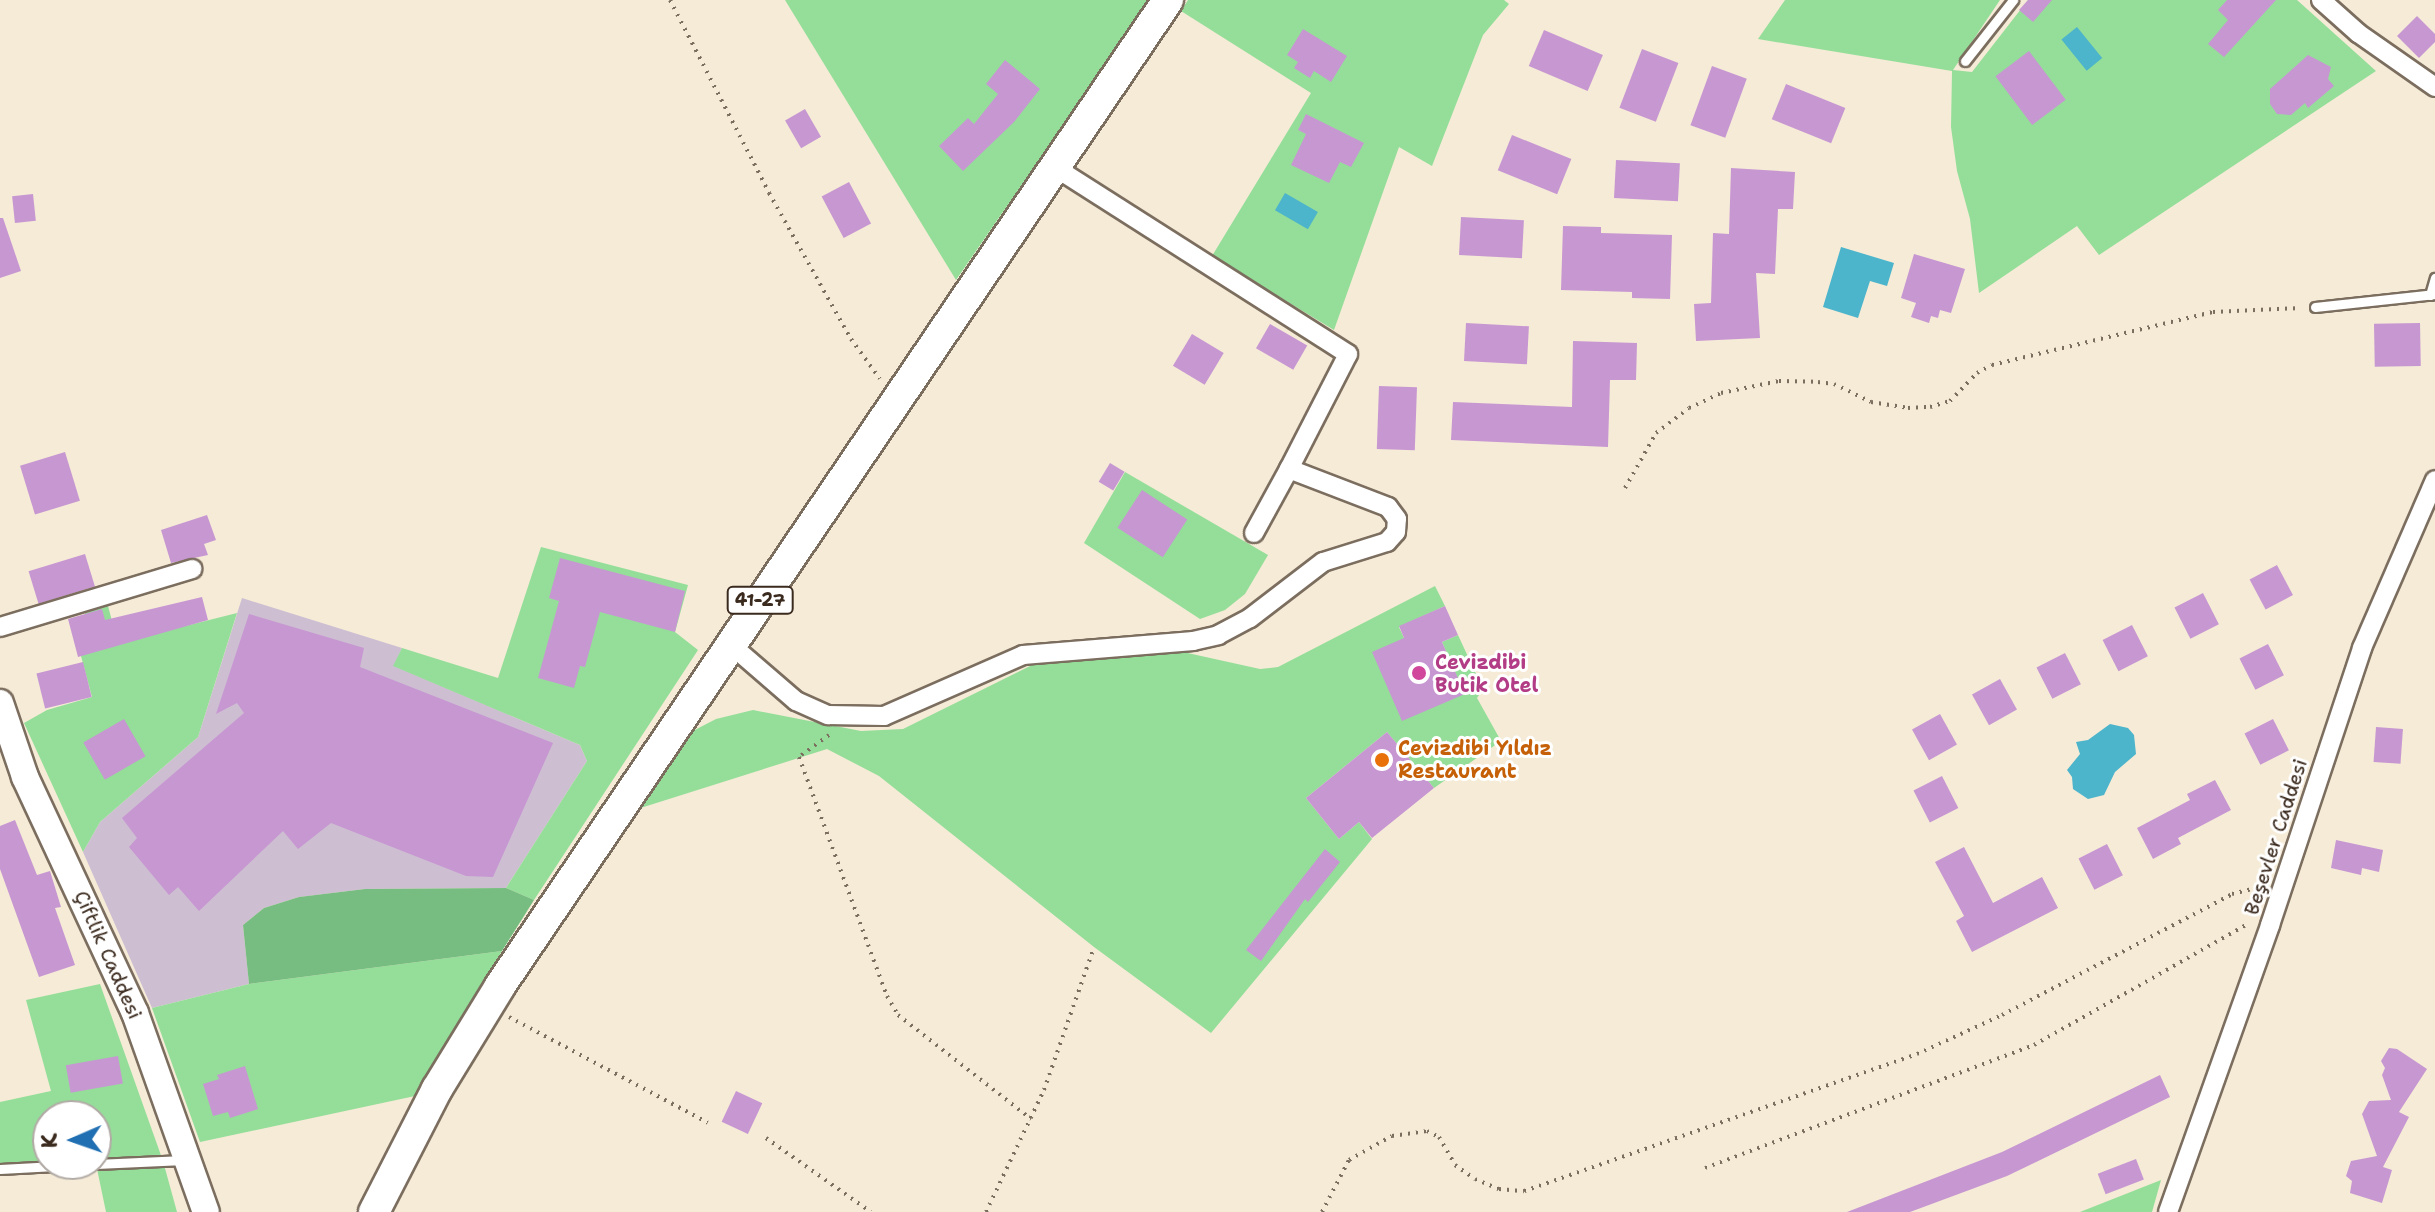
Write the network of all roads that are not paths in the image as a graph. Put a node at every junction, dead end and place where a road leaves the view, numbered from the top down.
1 (1168, 0) edge
2 (2013, 0) edge
3 (2321, 0) edge
4 (1965, 61) dead end
5 (2435, 87) edge
6 (1056, 168) junction
7 (2435, 278) edge
8 (2433, 294) edge
9 (2315, 307) road end
10 (1289, 469) junction
11 (2435, 480) edge
12 (1254, 533) dead end
13 (192, 569) dead end
14 (0, 627) edge
15 (730, 644) junction
16 (0, 703) edge
17 (5, 742) edge
18 (188, 1160) junction
19 (112, 1163) edge
20 (32, 1167) edge
21 (0, 1169) edge
22 (206, 1212) edge
23 (374, 1212) edge
24 (2168, 1212) edge

1 - 6 main road, 41-27
2 - 4 lane
3 - 5 street
6 - 10 street
6 - 15 main road, 41-27
7 - 8 lane
8 - 9 lane
10 - 12 street
10 - 15 street
11 - 24 street, Beşevler Caddesi
13 - 14 street
15 - 23 main road, 41-27
16 - 17 street, Çiftlik Caddesi
17 - 18 street, Çiftlik Caddesi
18 - 19 lane
18 - 22 street, Çiftlik Caddesi
20 - 21 lane

